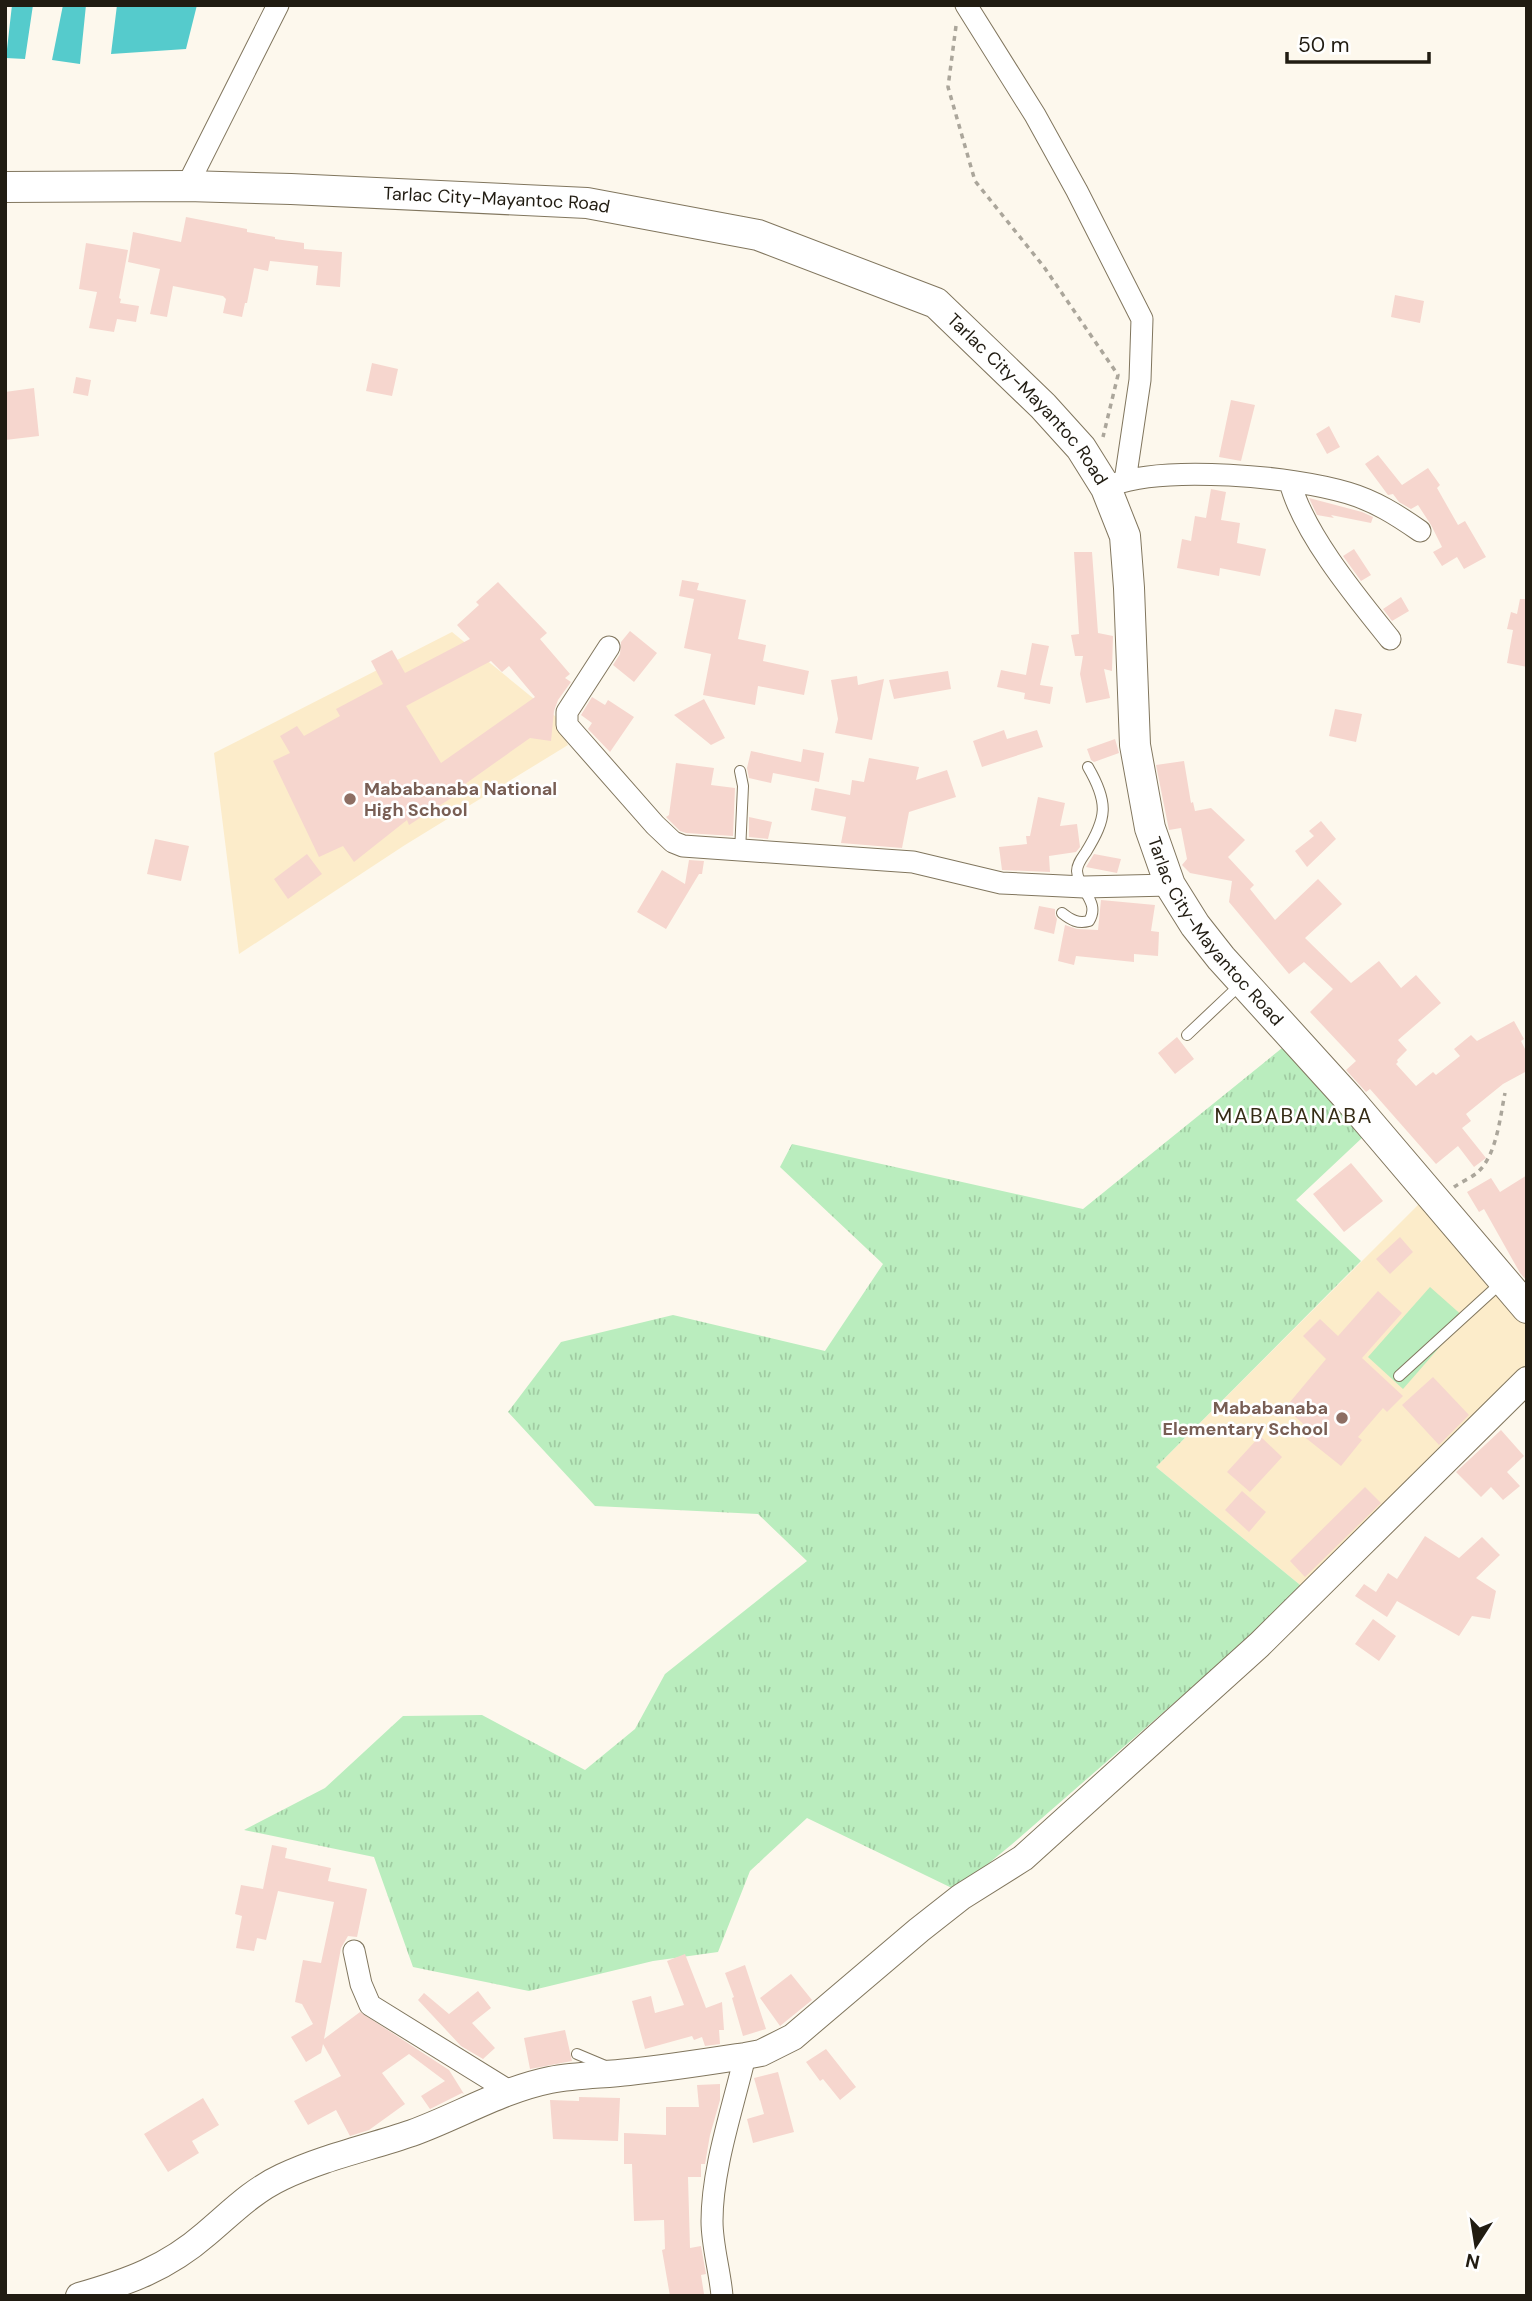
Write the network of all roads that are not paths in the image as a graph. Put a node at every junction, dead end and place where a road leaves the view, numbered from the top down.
1 (278, 5) edge
2 (961, 12) edge
3 (187, 186) junction
4 (5, 187) edge
5 (1109, 479) junction
6 (1290, 482) junction
7 (1420, 531) dead end
8 (1390, 639) dead end
9 (609, 647) dead end
10 (1088, 767) dead end
11 (740, 771) dead end
12 (740, 852) junction
13 (1170, 885) junction
14 (1084, 887) junction
15 (1062, 914) dead end
16 (1243, 982) junction
17 (1187, 1035) dead end
18 (1504, 1280) junction
19 (1527, 1308) edge
20 (1399, 1376) dead end
21 (1527, 1380) edge
22 (355, 1951) dead end
23 (578, 2054) dead end
24 (745, 2056) junction
25 (627, 2073) junction
26 (509, 2091) junction
27 (79, 2296) edge
28 (722, 2296) edge

1 - 3 street
2 - 5 street
3 - 4 main road, Tarlac City-Mayantoc Road
3 - 5 main road, Tarlac City-Mayantoc Road
5 - 6 street
5 - 13 main road, Tarlac City-Mayantoc Road
6 - 7 street
6 - 8 street
9 - 12 street
10 - 14 lane
11 - 12 lane
12 - 14 street
13 - 14 street
13 - 16 main road, Tarlac City-Mayantoc Road
14 - 15 lane
16 - 17 lane
16 - 18 main road, Tarlac City-Mayantoc Road
18 - 19 main road, Tarlac City-Mayantoc Road
18 - 20 lane
21 - 24 street
22 - 26 street
23 - 25 lane
24 - 25 street
24 - 28 street
25 - 26 street
26 - 27 street

